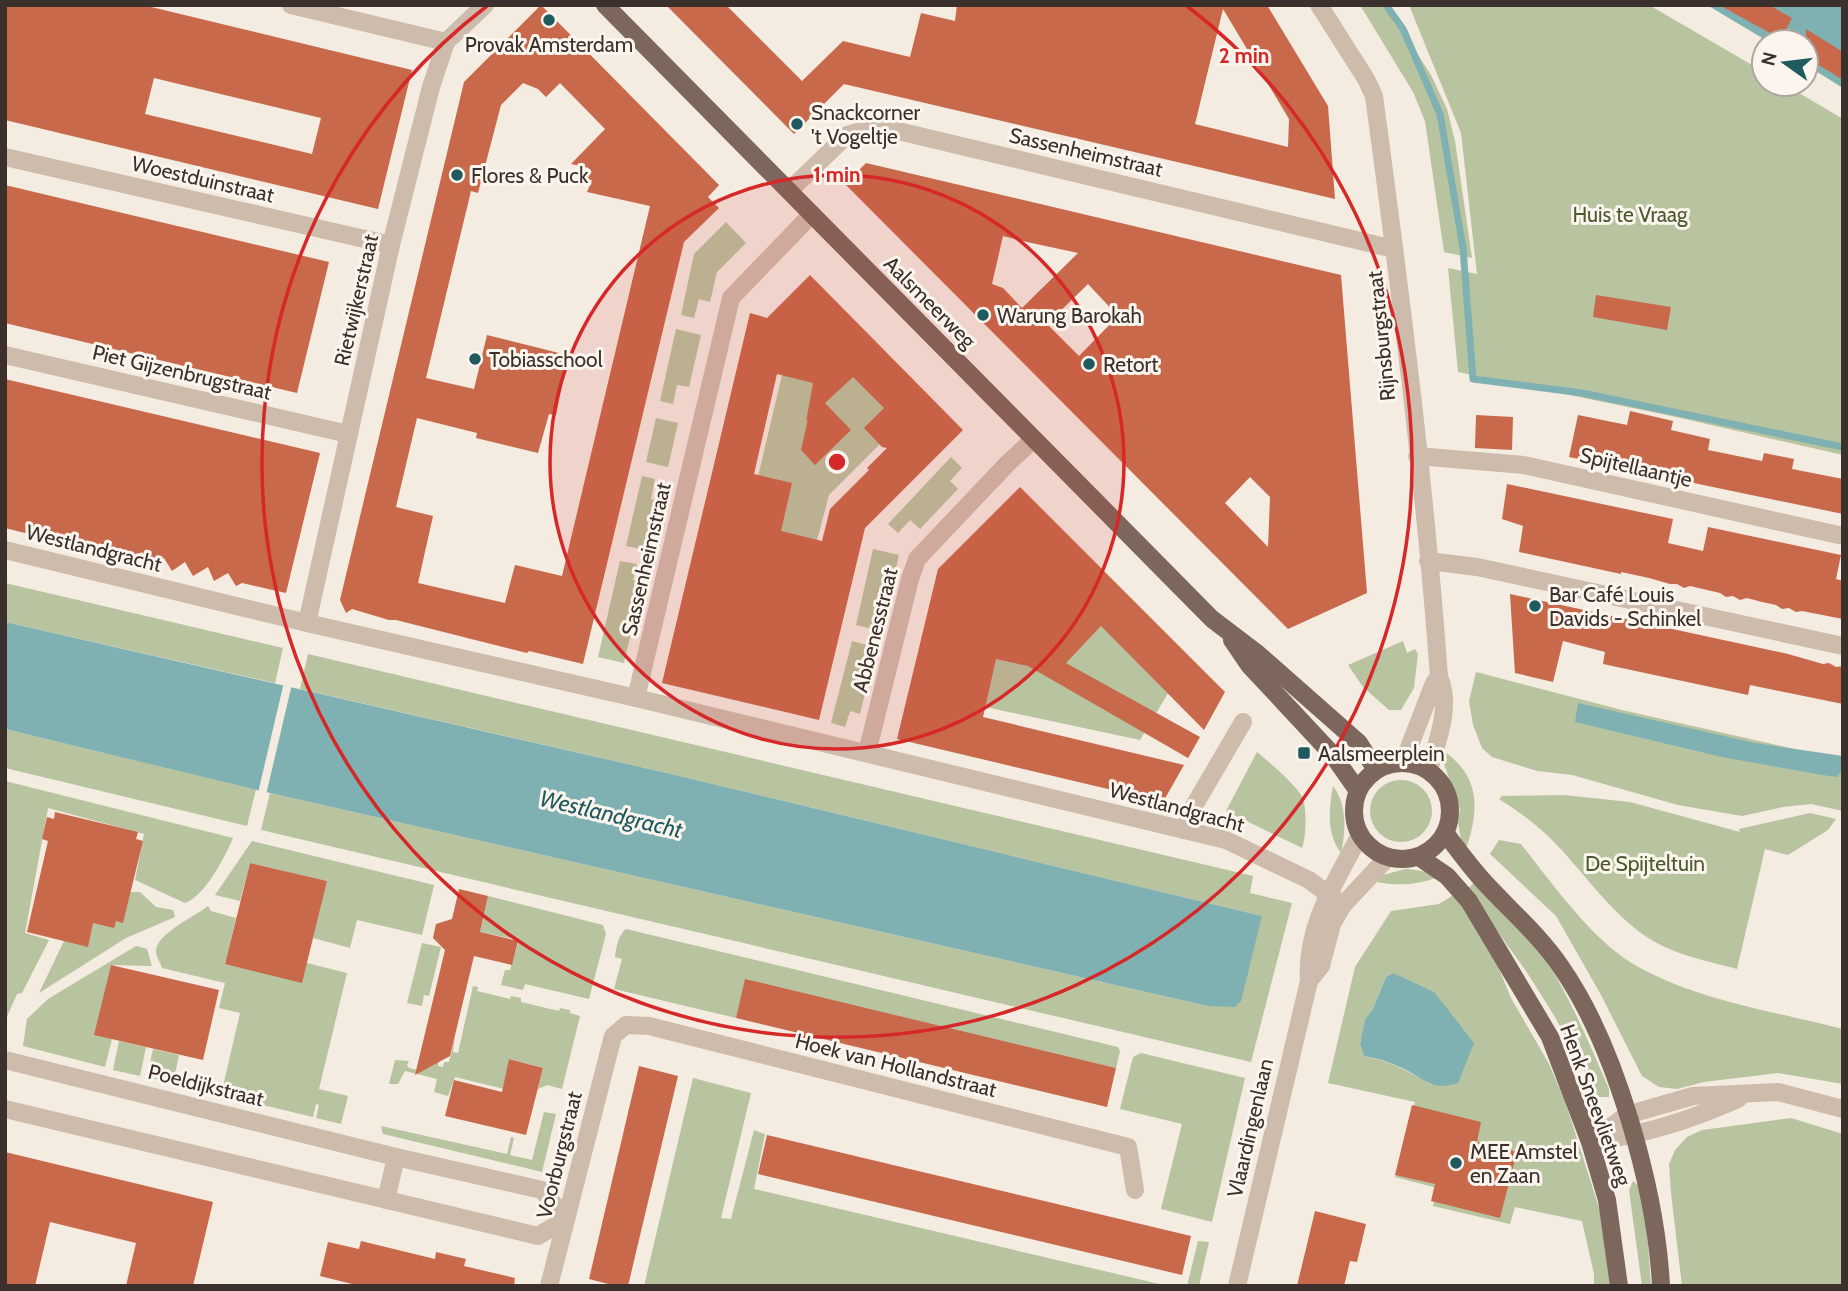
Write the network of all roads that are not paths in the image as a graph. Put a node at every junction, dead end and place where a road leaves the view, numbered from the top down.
1 (291, 5) edge
2 (485, 5) edge
3 (606, 5) edge
4 (1319, 5) edge
5 (446, 42) junction
6 (5, 157) edge
7 (789, 191) junction
8 (812, 214) junction
9 (391, 245) junction
10 (1394, 249) junction
11 (5, 355) edge
12 (348, 434) junction
13 (1034, 439) junction
14 (1417, 456) junction
15 (1843, 536) edge
16 (5, 550) edge
17 (1428, 561) junction
18 (307, 623) junction
19 (1223, 629) junction
20 (1843, 646) edge
21 (1439, 677) junction
22 (636, 698) junction
23 (1243, 722) dead end
24 (867, 753) junction
25 (1404, 763) junction
26 (1376, 770) junction
27 (1429, 770) junction
28 (1358, 792) junction
29 (1184, 830) junction
30 (1446, 834) junction
31 (1360, 835) junction
32 (1387, 858) junction
33 (1419, 858) junction
34 (1329, 892) junction
35 (1343, 905) junction
36 (1309, 981) junction
37 (612, 1036) joint
38 (5, 1060) edge
39 (1747, 1095) junction
40 (5, 1109) edge
41 (1843, 1109) edge
42 (1627, 1115) junction
43 (1633, 1136) junction
44 (1590, 1142) junction
45 (396, 1157) junction
46 (1135, 1190) dead end
47 (386, 1200) junction
48 (566, 1219) junction
49 (550, 1286) edge
50 (1237, 1286) edge
51 (1619, 1286) edge
52 (1661, 1286) edge

1 - 5 street
2 - 5 street, Rietwijkerstraat
3 - 7 main road, Aalsmeerweg
4 - 10 street, Rijnsburgstraat
5 - 9 street, Rietwijkerstraat
6 - 9 street, Woestduinstraat
7 - 8 main road, Aalsmeerweg
7 - 10 street, Sassenheimstraat
8 - 13 main road, Aalsmeerweg
8 - 22 street, Sassenheimstraat
9 - 12 street, Rietwijkerstraat
10 - 14 street, Rijnsburgstraat
11 - 12 street, Piet Gijzenbrugstraat
12 - 18 street, Rietwijkerstraat
13 - 19 main road, Aalsmeerweg
13 - 24 street, Abbenesstraat
14 - 15 street, Spijtellaantje
14 - 17 street, Rijnsburgstraat
16 - 18 street, Westlandgracht
17 - 20 street
17 - 21 street, Rijnsburgstraat
18 - 22 street, Westlandgracht
19 - 26 main road
19 - 28 main road
21 - 25 street, Rijnsburgstraat
21 - 27 street, Rijnsburgstraat
22 - 24 street, Westlandgracht
23 - 29 street
24 - 29 street, Westlandgracht
25 - 26 main road
25 - 27 main road
26 - 28 main road
27 - 30 main road
28 - 31 main road
29 - 34 street, Westlandgracht
30 - 33 main road
30 - 42 main road, Henk Sneevlietweg
31 - 32 main road
31 - 34 street, Vlaardingenlaan
32 - 33 main road
32 - 35 street, Vlaardingenlaan
33 - 44 main road, Henk Sneevlietweg
34 - 35 street, Westlandgracht
34 - 36 street, Vlaardingenlaan
35 - 36 street, Vlaardingenlaan
36 - 50 street, Vlaardingenlaan
37 - 46 street, Hoek van Hollandstraat
37 - 48 street, Voorburgstraat
38 - 45 street, Poeldijkstraat
39 - 41 street
39 - 42 street
39 - 43 street
40 - 47 street
42 - 43 main road, Henk Sneevlietweg
42 - 44 street
43 - 44 street
43 - 52 main road, Henk Sneevlietweg
44 - 51 main road, Henk Sneevlietweg
45 - 47 street
45 - 48 street, Poeldijkstraat
47 - 48 street
48 - 49 street, Voorburgstraat

